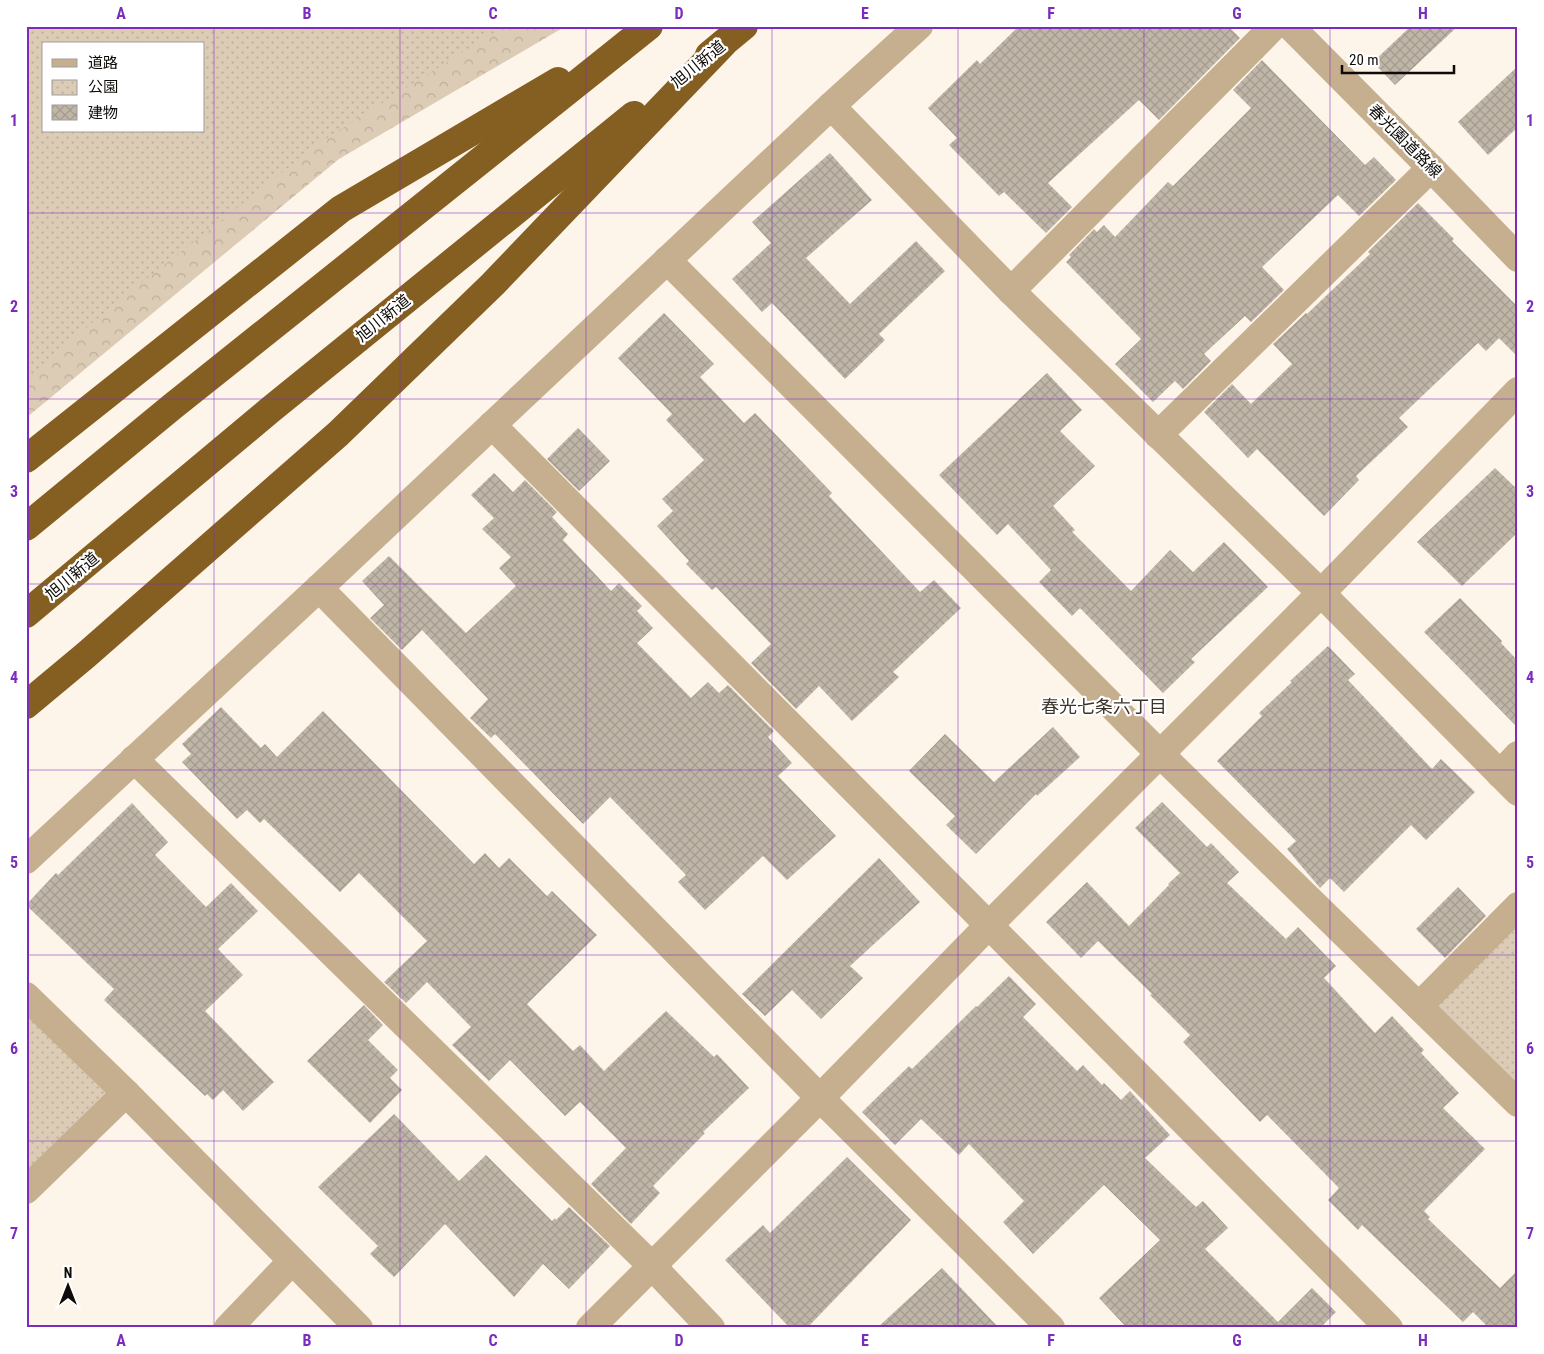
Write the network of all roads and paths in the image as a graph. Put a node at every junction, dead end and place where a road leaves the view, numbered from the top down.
1 (744, 26) edge
2 (919, 26) edge
3 (1274, 26) edge
4 (1290, 26) edge
5 (647, 28) edge
6 (722, 44) junction
7 (831, 106) junction
8 (1432, 168) junction
9 (1518, 258) edge
10 (667, 260) junction
11 (1011, 291) junction
12 (1518, 391) edge
13 (492, 425) junction
14 (1158, 435) junction
15 (26, 459) edge
16 (26, 526) edge
17 (319, 588) junction
18 (1321, 593) junction
19 (26, 614) edge
20 (26, 705) edge
21 (1160, 754) junction
22 (134, 759) junction
23 (1512, 774) edge
24 (26, 860) edge
25 (1518, 906) edge
26 (989, 925) junction
27 (26, 996) edge
28 (1419, 1006) junction
29 (126, 1093) junction
30 (820, 1098) junction
31 (1518, 1104) edge
32 (26, 1190) edge
33 (292, 1261) junction
34 (652, 1266) junction
35 (228, 1328) edge
36 (358, 1328) edge
37 (590, 1328) edge
38 (712, 1328) edge
39 (1051, 1328) edge
40 (1389, 1328) edge

1 - 6 highway, 旭川新道
2 - 7 street
3 - 11 street
4 - 8 street, 春光園道路線
5 - 15 highway
5 - 16 highway
6 - 19 highway, 旭川新道
6 - 20 highway
7 - 10 street
7 - 11 street
8 - 9 street, 春光園道路線
8 - 14 street
10 - 13 street
10 - 21 street
11 - 14 street
12 - 18 street
13 - 17 street
13 - 26 street
14 - 18 street
17 - 22 street
17 - 30 street
18 - 21 street
18 - 23 street
21 - 26 street
21 - 28 street
22 - 24 street
22 - 34 street
25 - 28 street
26 - 30 street
26 - 40 street
27 - 29 street
28 - 31 street
29 - 32 street
29 - 33 street
30 - 34 street
30 - 39 street
33 - 35 street
33 - 36 street
34 - 37 street
34 - 38 street

